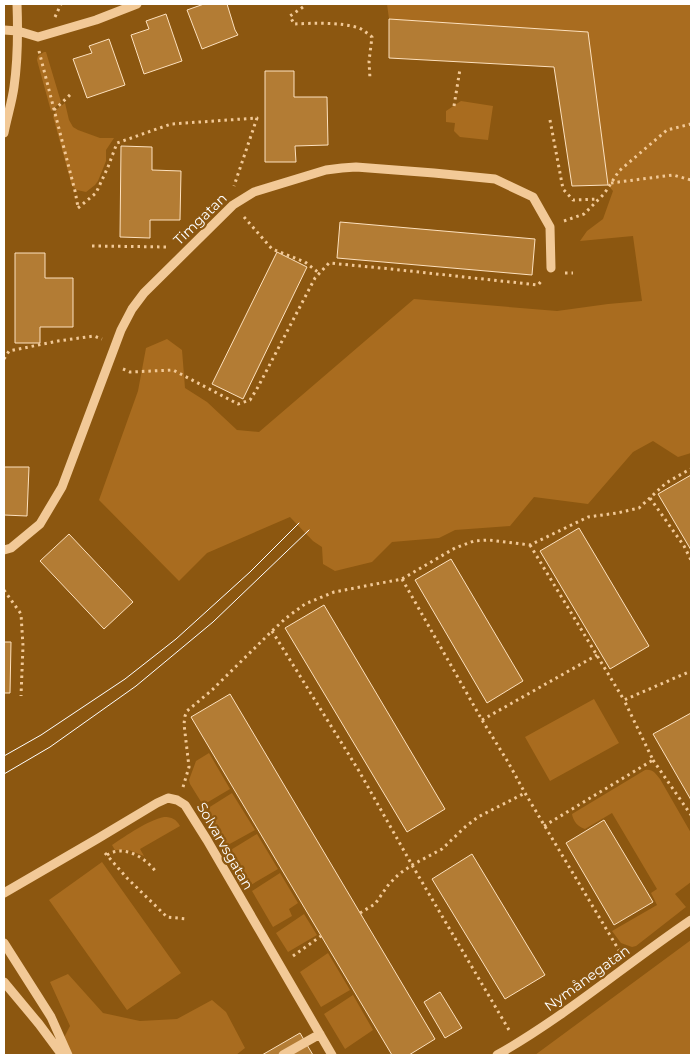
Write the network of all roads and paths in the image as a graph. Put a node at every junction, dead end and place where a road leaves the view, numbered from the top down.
1 (17, 4) edge
2 (137, 4) edge
3 (303, 7) dead end
4 (4, 30) edge
5 (18, 31) junction
6 (38, 37) junction
7 (460, 69) dead end
8 (370, 79) dead end
9 (72, 93) dead end
10 (454, 106) dead end
11 (54, 110) junction
12 (550, 120) dead end
13 (691, 124) edge
14 (4, 133) edge
15 (691, 180) edge
16 (611, 183) junction
17 (598, 199) junction
18 (233, 205) junction
19 (247, 221) dead end
20 (550, 227) junction
21 (92, 246) dead end
22 (156, 246) dead end
23 (551, 268) joint
24 (320, 274) junction
25 (115, 345) junction
26 (4, 359) edge
27 (119, 368) dead end
28 (691, 470) edge
29 (650, 498) junction
30 (530, 545) junction
31 (4, 550) edge
32 (691, 560) edge
33 (402, 579) junction
34 (4, 590) edge
35 (272, 631) junction
36 (597, 655) junction
37 (691, 671) edge
38 (21, 696) dead end
39 (624, 700) junction
40 (482, 720) junction
41 (653, 760) junction
42 (524, 793) junction
43 (177, 800) junction
44 (691, 815) edge
45 (544, 826) junction
46 (97, 839) junction
47 (107, 855) junction
48 (412, 865) junction
49 (156, 872) dead end
50 (4, 893) edge
51 (360, 913) dead end
52 (188, 919) dead end
53 (691, 920) edge
54 (321, 936) dead end
55 (4, 943) edge
56 (280, 965) junction
57 (628, 965) junction
58 (4, 982) edge
59 (320, 1034) junction
60 (517, 1044) junction
61 (62, 1055) edge
62 (68, 1055) edge
63 (283, 1055) edge
64 (332, 1055) edge
65 (497, 1055) edge

1 - 5 street
2 - 6 street
3 - 8 path
4 - 5 street
5 - 6 street
5 - 14 street
6 - 11 path
7 - 10 path
9 - 11 path
11 - 18 path
12 - 17 path
13 - 16 path
15 - 16 path
16 - 17 path
17 - 20 path
18 - 20 street, Timgatan
18 - 25 street, Timgatan
19 - 24 path
20 - 23 street, Timgatan
21 - 22 path
23 - 24 path
24 - 27 path
25 - 26 path
25 - 31 street, Timgatan
28 - 29 path
29 - 30 path
29 - 32 path
30 - 33 path
30 - 36 path
33 - 35 path
33 - 40 path
34 - 38 path
35 - 43 path
35 - 48 path
36 - 39 path
36 - 40 path
37 - 39 path
39 - 41 path
40 - 42 path
41 - 44 path
41 - 45 path
42 - 45 path
42 - 48 path
43 - 46 street, Solvarvsgatan
43 - 56 street, Solvarvsgatan
45 - 57 path
46 - 47 path
46 - 50 street, Solvarvsgatan
47 - 49 path
47 - 52 path
48 - 51 path
48 - 60 path
53 - 57 street, Nymånegatan
54 - 56 path
55 - 62 street
56 - 59 street, Solvarvsgatan
57 - 60 street, Nymånegatan
58 - 61 street
59 - 63 street
59 - 64 street, Solvarvsgatan
60 - 65 street, Nymånegatan

